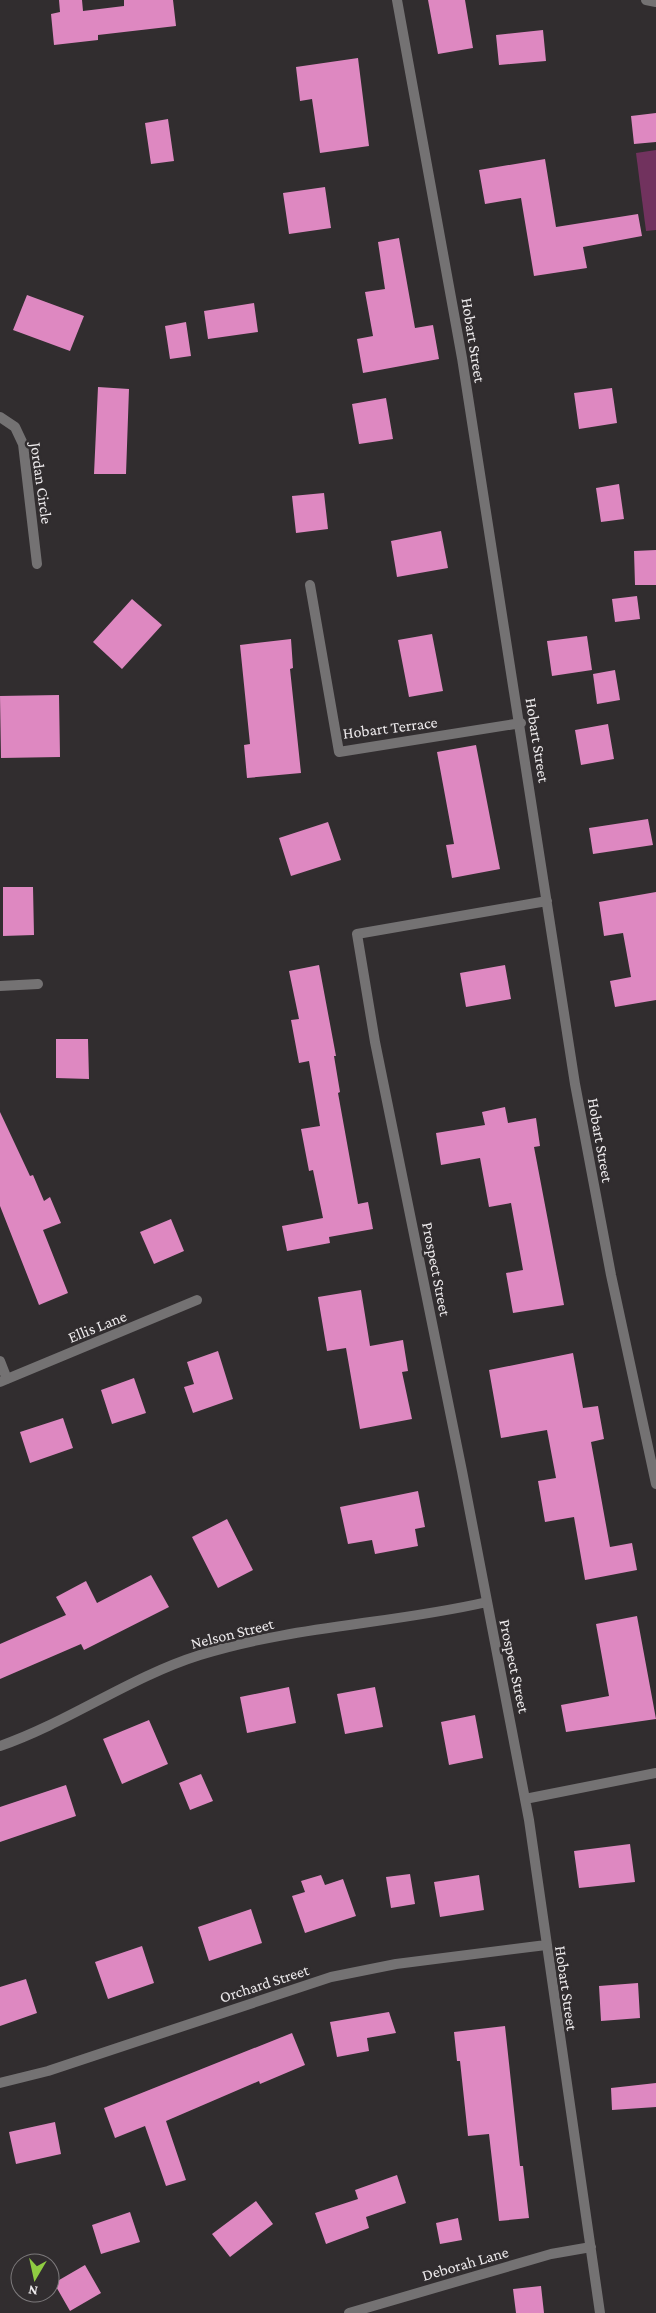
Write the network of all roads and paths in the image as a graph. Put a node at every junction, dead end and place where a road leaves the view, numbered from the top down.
1 (397, 0) edge
2 (646, 0) edge
3 (656, 2) edge
4 (0, 417) edge
5 (37, 564) dead end
6 (310, 585) dead end
7 (521, 723) junction
8 (547, 901) junction
9 (38, 984) dead end
10 (0, 986) edge
11 (197, 1300) dead end
12 (0, 1361) edge
13 (4, 1380) edge
14 (656, 1484) edge
15 (487, 1602) junction
16 (0, 1746) edge
17 (656, 1773) edge
18 (525, 1799) junction
19 (546, 1945) junction
20 (0, 2083) edge
21 (591, 2247) junction
22 (349, 2313) edge
23 (600, 2313) edge

1 - 7 street, Hobart Street
2 - 3 street
4 - 5 street, Jordan Circle
6 - 7 street, Hobart Terrace
7 - 8 street, Hobart Street
8 - 14 street, Hobart Street
8 - 15 street, Prospect Street
9 - 10 street
11 - 13 street, Ellis Lane
12 - 13 street
15 - 16 street, Nelson Street
15 - 18 street, Prospect Street
17 - 18 street
18 - 19 street, Hobart Street
19 - 20 street, Orchard Street
19 - 21 street, Hobart Street
21 - 22 street, Deborah Lane
21 - 23 street, Hobart Street

